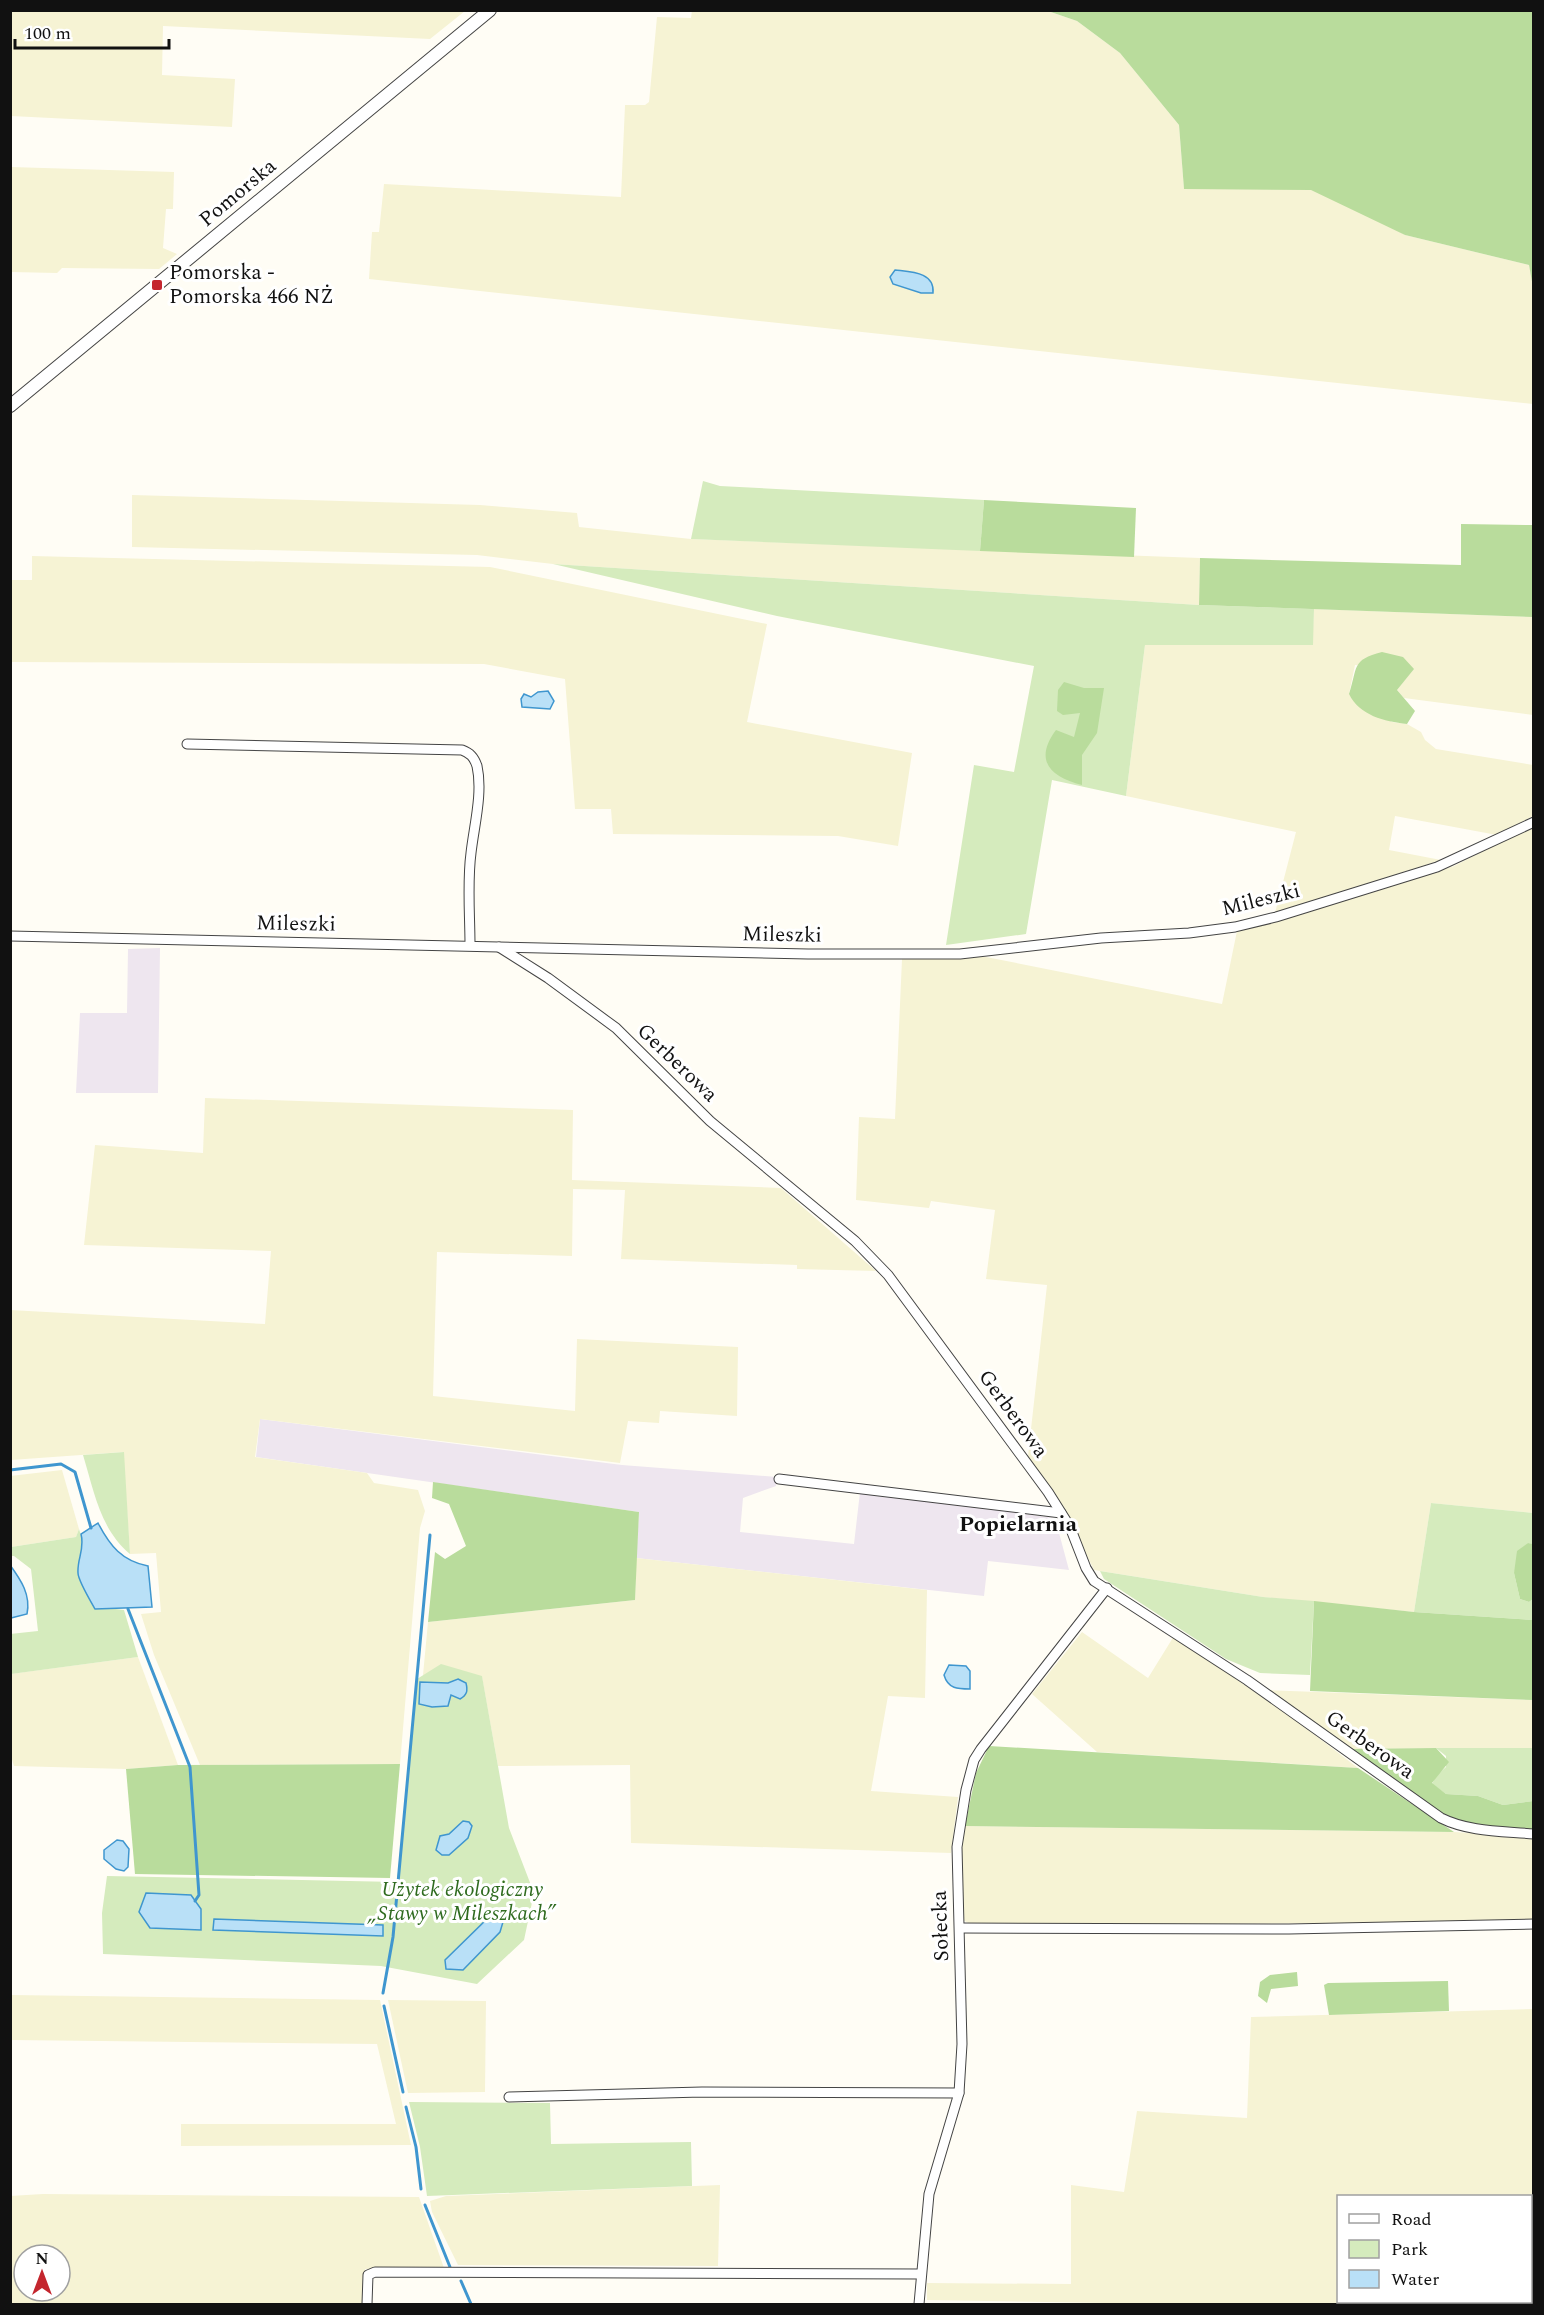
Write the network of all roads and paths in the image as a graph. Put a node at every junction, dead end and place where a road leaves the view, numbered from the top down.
1 (490, 10) edge
2 (10, 406) edge
3 (188, 744) dead end
4 (1533, 822) edge
5 (10, 936) edge
6 (470, 945) junction
7 (497, 946) junction
8 (779, 1479) dead end
9 (1061, 1513) junction
10 (1107, 1588) junction
11 (1533, 1834) edge
12 (1533, 1924) edge
13 (960, 1928) junction
14 (959, 2093) junction
15 (509, 2097) dead end
16 (921, 2274) junction
17 (367, 2304) edge
18 (919, 2304) edge

1 - 2 street, Pomorska
3 - 6 street
4 - 7 street, Mileszki
5 - 6 street, Mileszki
6 - 7 street, Mileszki
7 - 9 street, Gerberowa
8 - 9 street
9 - 10 street, Gerberowa
10 - 11 street, Gerberowa
10 - 13 street, Sołecka
12 - 13 street
13 - 14 street, Sołecka
14 - 15 street
14 - 16 street, Sołecka
16 - 17 street
16 - 18 street, Sołecka

